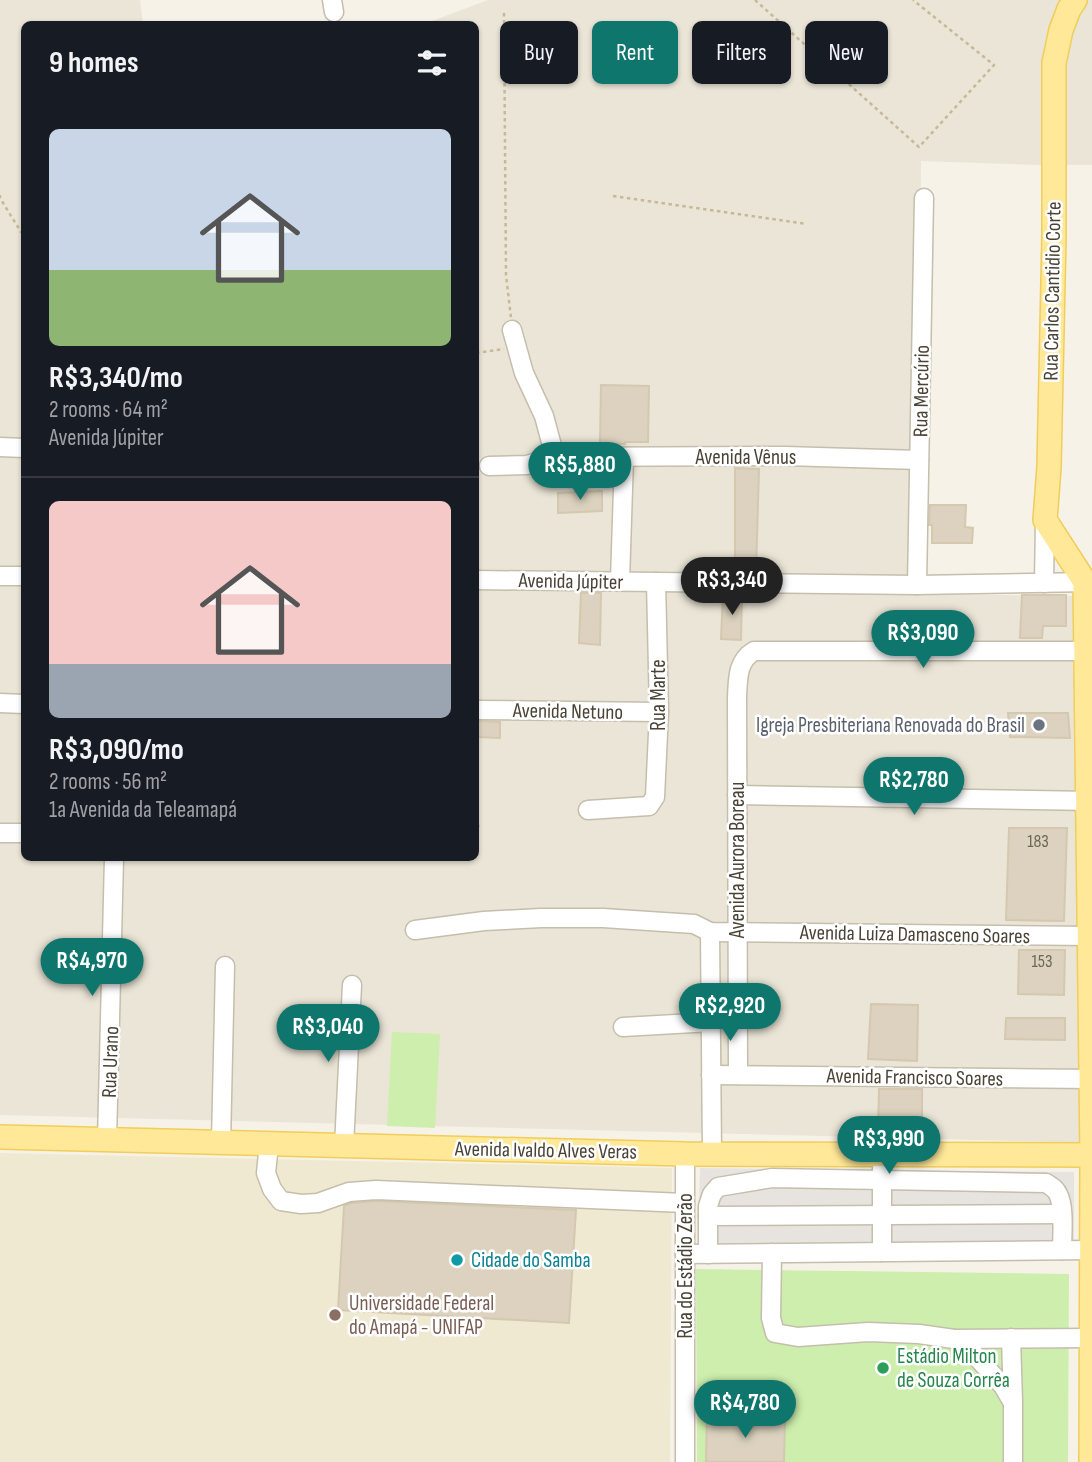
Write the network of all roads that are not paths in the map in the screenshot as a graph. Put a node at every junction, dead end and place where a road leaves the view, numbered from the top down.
1 (1075, 0) edge
2 (924, 198) dead end
3 (513, 337) road end
4 (0, 447) edge
5 (21, 448) edge
6 (555, 457) junction
7 (624, 458) junction
8 (919, 460) junction
9 (489, 466) dead end
10 (1045, 520) junction
11 (0, 576) edge
12 (21, 576) edge
13 (479, 580) edge
14 (620, 581) junction
15 (656, 582) junction
16 (1089, 582) edge
17 (1044, 583) junction
18 (917, 584) junction
19 (1089, 651) edge
20 (0, 703) edge
21 (21, 704) edge
22 (479, 710) edge
23 (659, 712) junction
24 (737, 795) junction
25 (1090, 801) edge
26 (588, 810) dead end
27 (0, 833) edge
28 (21, 833) edge
29 (114, 861) edge
30 (415, 930) dead end
31 (709, 932) junction
32 (737, 932) junction
33 (1091, 936) edge
34 (225, 966) dead end
35 (352, 985) dead end
36 (710, 1022) junction
37 (623, 1027) dead end
38 (711, 1075) junction
39 (738, 1075) junction
40 (1091, 1079) edge
41 (0, 1137) edge
42 (107, 1140) junction
43 (221, 1143) junction
44 (269, 1144) junction
45 (344, 1146) junction
46 (685, 1154) junction
47 (712, 1154) junction
48 (882, 1154) junction
49 (1092, 1155) edge
50 (882, 1180) junction
51 (685, 1203) junction
52 (1062, 1214) junction
53 (882, 1215) junction
54 (708, 1216) junction
55 (1062, 1250) junction
56 (1092, 1250) edge
57 (882, 1252) junction
58 (772, 1253) junction
59 (685, 1254) junction
60 (708, 1254) junction
61 (1092, 1267) edge
62 (1012, 1338) junction
63 (1091, 1338) edge
64 (954, 1339) junction
65 (1013, 1403) junction
66 (685, 1462) edge
67 (1013, 1462) edge
68 (1091, 1462) edge

1 - 10 main road, Rua Carlos Cantidio Corte
2 - 8 street, Rua Mercúrio
3 - 6 street
4 - 5 street
6 - 7 street, Avenida Vênus
6 - 9 street, Avenida Vênus
7 - 8 street, Avenida Vênus
7 - 14 street
8 - 18 street, Rua Mercúrio
10 - 16 main road
10 - 17 street, Rua Carlos Cantidio Corte
11 - 12 street
13 - 14 street, Avenida Júpiter
14 - 15 street, Avenida Júpiter
15 - 18 street, Avenida Júpiter
15 - 23 street, Rua Marte
16 - 17 street, Avenida Júpiter
16 - 19 main road
17 - 18 street, Avenida Júpiter
19 - 24 street, Avenida Aurora Boreau
19 - 25 main road
20 - 21 street
22 - 23 street, Avenida Netuno
23 - 26 street, Rua Marte
24 - 25 street
24 - 32 street, Avenida Aurora Boreau
25 - 33 main road
27 - 28 street
29 - 42 street, Rua Urano
30 - 31 street, Avenida Luiza Damasceno Soares
31 - 32 street, Avenida Luiza Damasceno Soares
31 - 36 street
32 - 33 street, Avenida Luiza Damasceno Soares
32 - 39 street, Avenida Aurora Boreau
33 - 40 main road
34 - 43 street
35 - 45 street
36 - 37 street
36 - 38 street
38 - 39 street, Avenida Francisco Soares
38 - 47 street
39 - 40 street, Avenida Francisco Soares
40 - 49 main road
41 - 42 main road, Avenida Ivaldo Alves Veras
42 - 43 main road, Avenida Ivaldo Alves Veras
43 - 44 main road, Avenida Ivaldo Alves Veras
44 - 45 main road, Avenida Ivaldo Alves Veras
44 - 51 street
45 - 46 main road, Avenida Ivaldo Alves Veras
46 - 47 main road, Avenida Ivaldo Alves Veras
46 - 51 street, Rua do Estádio Zerão
47 - 48 main road, Avenida Ivaldo Alves Veras
48 - 49 main road, Avenida Ivaldo Alves Veras
48 - 50 street
49 - 56 main road
50 - 52 street
50 - 53 street
50 - 54 street
51 - 59 street, Rua do Estádio Zerão
52 - 53 street
52 - 55 street
53 - 54 street
53 - 57 street
54 - 60 street
55 - 56 street
55 - 57 street
56 - 61 main road
57 - 58 street
58 - 60 street
58 - 64 street
59 - 60 street
59 - 66 street, Rua do Estádio Zerão
61 - 63 main road
62 - 63 street
62 - 64 street
62 - 65 street
63 - 68 main road
64 - 65 street
65 - 67 street

